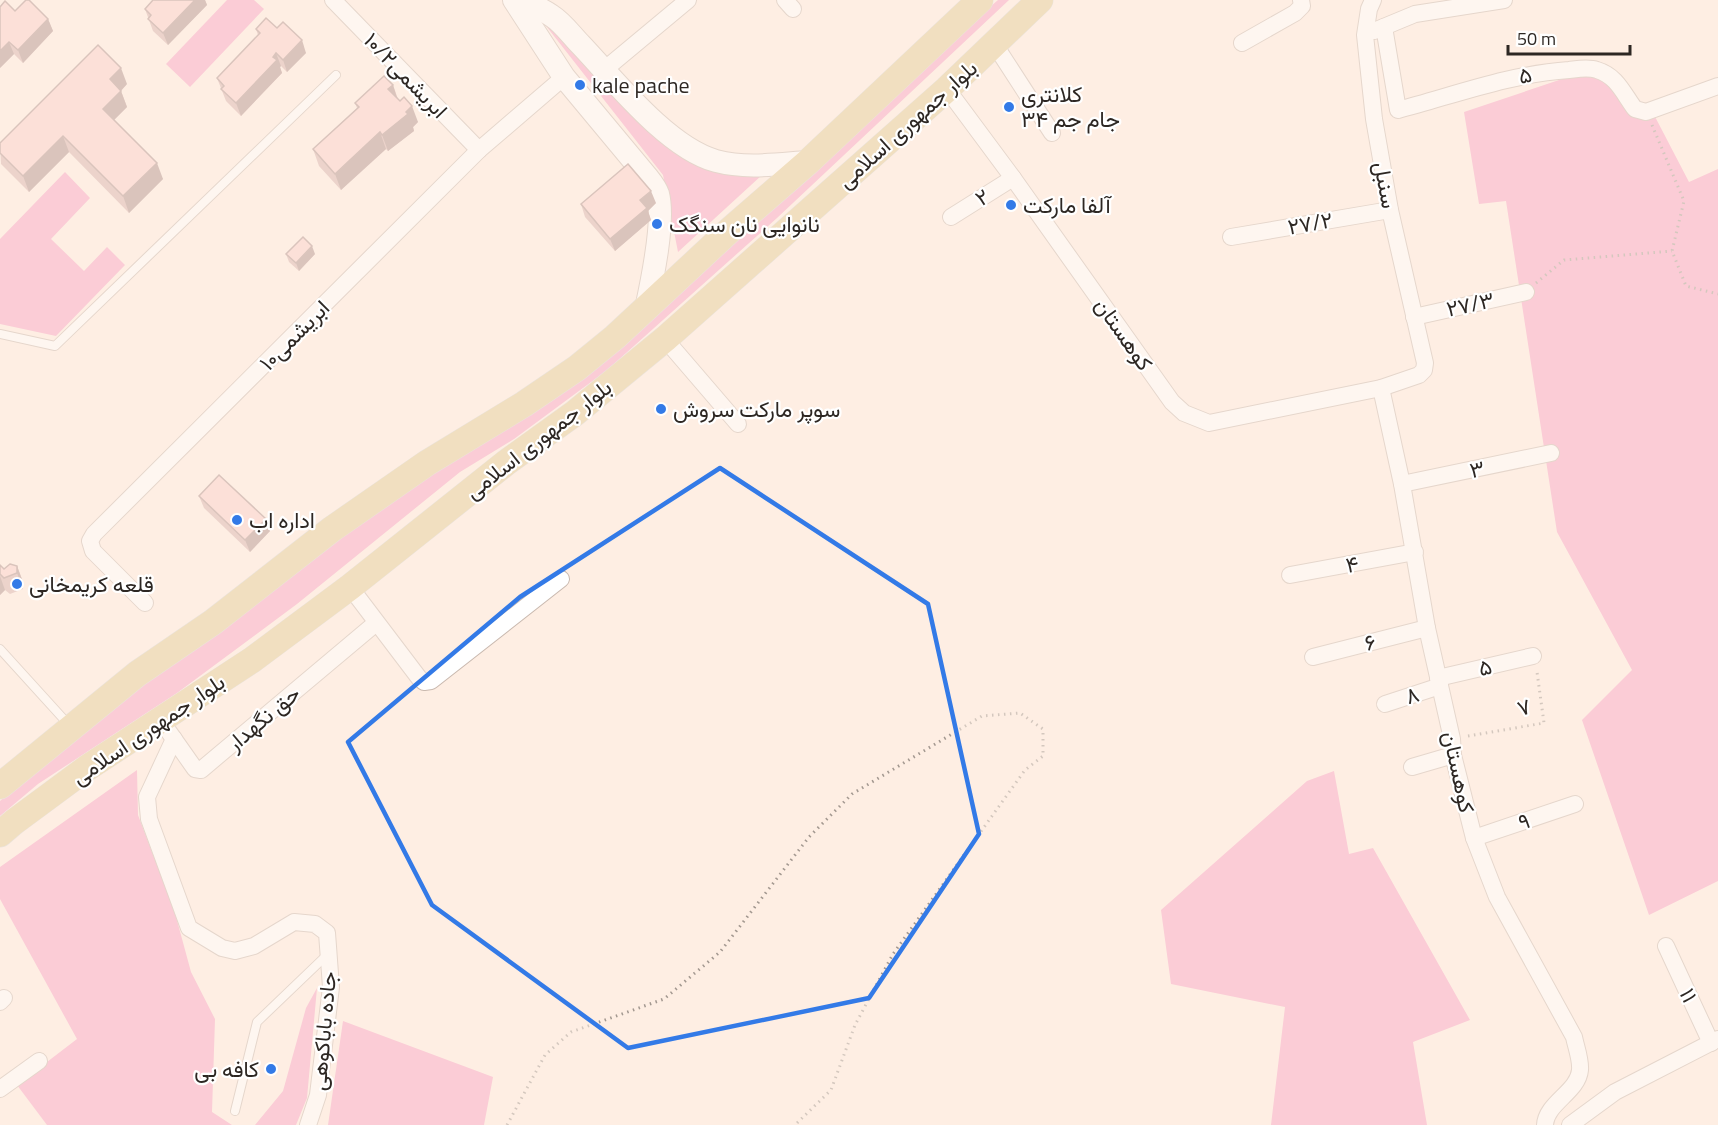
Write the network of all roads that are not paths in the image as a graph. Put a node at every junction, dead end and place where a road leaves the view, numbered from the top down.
1 (333, 0) edge
2 (513, 0) edge
3 (519, 0) edge
4 (688, 0) edge
5 (980, 0) edge
6 (1040, 0) edge
7 (1301, 0) edge
8 (1373, 0) edge
9 (1504, 0) edge
10 (1384, 27) junction
11 (1365, 35) junction
12 (1242, 44) dead end
13 (995, 45) junction
14 (604, 70) junction
15 (336, 75) dead end
16 (564, 77) junction
17 (1718, 86) edge
18 (947, 89) junction
19 (1052, 133) dead end
20 (479, 150) junction
21 (808, 162) junction
22 (1013, 178) junction
23 (1390, 210) junction
24 (951, 217) dead end
25 (1231, 237) dead end
26 (1526, 292) road end
27 (646, 309) junction
28 (1414, 317) junction
29 (0, 334) edge
30 (665, 339) junction
31 (1424, 370) joint
32 (1381, 388) junction
33 (738, 424) dead end
34 (1551, 453) dead end
35 (1402, 484) junction
36 (1415, 552) junction
37 (1290, 575) dead end
38 (561, 579) dead end
39 (350, 587) junction
40 (145, 603) dead end
41 (376, 622) junction
42 (1427, 628) junction
43 (0, 649) edge
44 (1533, 656) road end
45 (1313, 657) dead end
46 (1439, 682) junction
47 (1385, 704) dead end
48 (71, 728) junction
49 (167, 729) junction
50 (1452, 747) junction
51 (1412, 767) dead end
52 (0, 786) edge
53 (1575, 804) dead end
54 (0, 834) edge
55 (1474, 838) junction
56 (1666, 946) dead end
57 (329, 952) junction
58 (1715, 1041) edge
59 (39, 1061) dead end
60 (0, 1089) edge
61 (235, 1111) dead end
62 (308, 1125) edge
63 (1545, 1125) edge
64 (1570, 1125) edge

1 - 20 street, ۱۰/۲ابریشمی
2 - 16 main road
3 - 14 main road
4 - 14 street
5 - 21 main road, بلوار جمهوری اسلامی
6 - 13 main road, بلوار جمهوری اسلامی
7 - 12 street
8 - 11 street, سنبل
9 - 10 street
10 - 11 street
10 - 17 street, ۵
11 - 23 street, سنبل
13 - 18 main road, بلوار جمهوری اسلامی
13 - 19 street
14 - 21 main road
15 - 29 lane
16 - 20 street, ابریشمی۱۰
16 - 27 main road
18 - 22 street, کوهستان
18 - 30 main road, بلوار جمهوری اسلامی
20 - 40 street, ابریشمی۱۰
21 - 27 main road, بلوار جمهوری اسلامی
22 - 24 street, ۲
22 - 32 street, کوهستان
23 - 25 street, ۲۷/۲
23 - 28 street, سنبل
26 - 28 street, ۲۷/۳
27 - 48 main road, بلوار جمهوری اسلامی
28 - 31 street, سنبل
30 - 33 street
30 - 39 main road, بلوار جمهوری اسلامی
31 - 32 street, کوهستان
32 - 35 street, کوهستان
34 - 35 street, ۳
35 - 36 street, کوهستان
36 - 37 street, ۴
36 - 42 street, کوهستان
38 - 41 street
39 - 41 street
39 - 49 main road, بلوار جمهوری اسلامی
41 - 49 street, حق نگهدار
42 - 45 street, ۶
42 - 46 street, کوهستان
43 - 48 lane
44 - 46 street, ۵
46 - 47 street, ۸
46 - 50 street, کوهستان
48 - 52 main road, بلوار جمهوری اسلامی
49 - 54 main road, بلوار جمهوری اسلامی
49 - 57 street, جاده باباکوهی
50 - 51 street
50 - 55 street, کوهستان
53 - 55 street, ۹
55 - 63 street, کوهستان
56 - 58 street, ۱۱
57 - 61 lane
57 - 62 street, جاده باباکوهی
58 - 64 street
59 - 60 street

